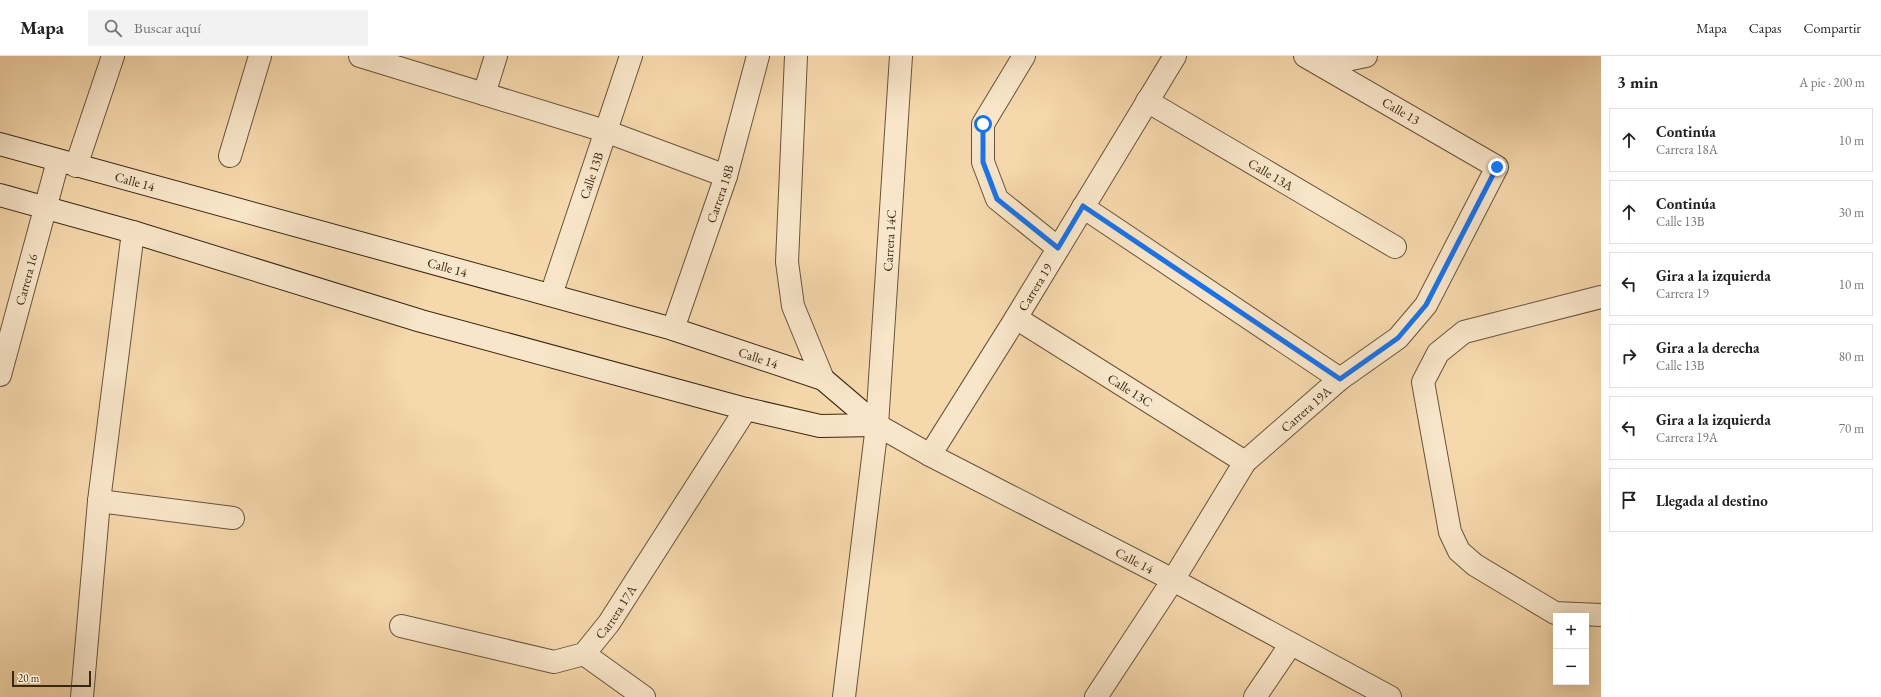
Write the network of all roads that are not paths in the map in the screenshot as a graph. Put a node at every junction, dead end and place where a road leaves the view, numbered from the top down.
1 (112, 56) edge
2 (260, 56) edge
3 (360, 56) edge
4 (496, 56) edge
5 (631, 56) edge
6 (758, 56) edge
7 (796, 56) edge
8 (901, 56) edge
9 (1024, 56) edge
10 (1175, 56) edge
11 (1366, 56) edge
12 (1314, 60) edge
13 (484, 94) junction
14 (1147, 101) junction
15 (605, 132) junction
16 (0, 144) edge
17 (230, 156) dead end
18 (67, 164) junction
19 (1497, 167) joint
20 (726, 176) junction
21 (0, 195) edge
22 (1083, 206) junction
23 (44, 208) junction
24 (133, 232) junction
25 (1395, 247) dead end
26 (1058, 248) junction
27 (551, 295) junction
28 (1601, 297) edge
29 (1016, 318) junction
30 (673, 329) junction
31 (2, 361) edge
32 (824, 379) junction
33 (1340, 379) junction
34 (746, 409) junction
35 (877, 426) junction
36 (930, 455) junction
37 (1245, 462) junction
38 (99, 501) junction
39 (233, 518) dead end
40 (1172, 580) junction
41 (1601, 615) edge
42 (401, 626) dead end
43 (1291, 644) junction
44 (584, 654) junction
45 (82, 697) edge
46 (644, 697) edge
47 (844, 697) edge
48 (1096, 697) edge
49 (1255, 697) edge
50 (1390, 697) edge

1 - 18 street, Carrera 16
2 - 17 street
3 - 13 street
4 - 13 street
5 - 15 street, Calle 13B
6 - 20 street, Carrera 18B
7 - 32 street
8 - 35 street, Carrera 14C
9 - 26 street
10 - 14 street, Carrera 19
11 - 12 street
12 - 19 street, Calle 13
13 - 15 street
14 - 22 street, Carrera 19
14 - 25 street, Calle 13A
15 - 20 street
15 - 27 street, Calle 13B
16 - 18 street, Calle 14
18 - 23 street, Carrera 16
18 - 27 street, Calle 14
19 - 33 street, Carrera 19A
20 - 30 street, Carrera 18B
21 - 23 street, Calle 14
22 - 26 street, Carrera 19
22 - 33 street
23 - 24 street, Calle 14
23 - 31 street, Carrera 16
24 - 34 street, Calle 14
24 - 38 street
26 - 29 street, Carrera 19
27 - 30 street, Calle 14
28 - 41 street
29 - 36 street, Carrera 19
29 - 37 street, Calle 13C
30 - 32 street, Calle 14
32 - 35 street, Calle 14
33 - 37 street, Carrera 19A
34 - 35 street, Calle 14
34 - 44 street, Carrera 17A
35 - 36 street, Calle 14
35 - 47 street, Carrera 14C
36 - 40 street, Calle 14
37 - 40 street, Carrera 19A
38 - 39 street
38 - 45 street
40 - 43 street, Calle 14
40 - 48 street, Carrera 19A
42 - 44 street
43 - 49 street
43 - 50 street, Calle 14
44 - 46 street

